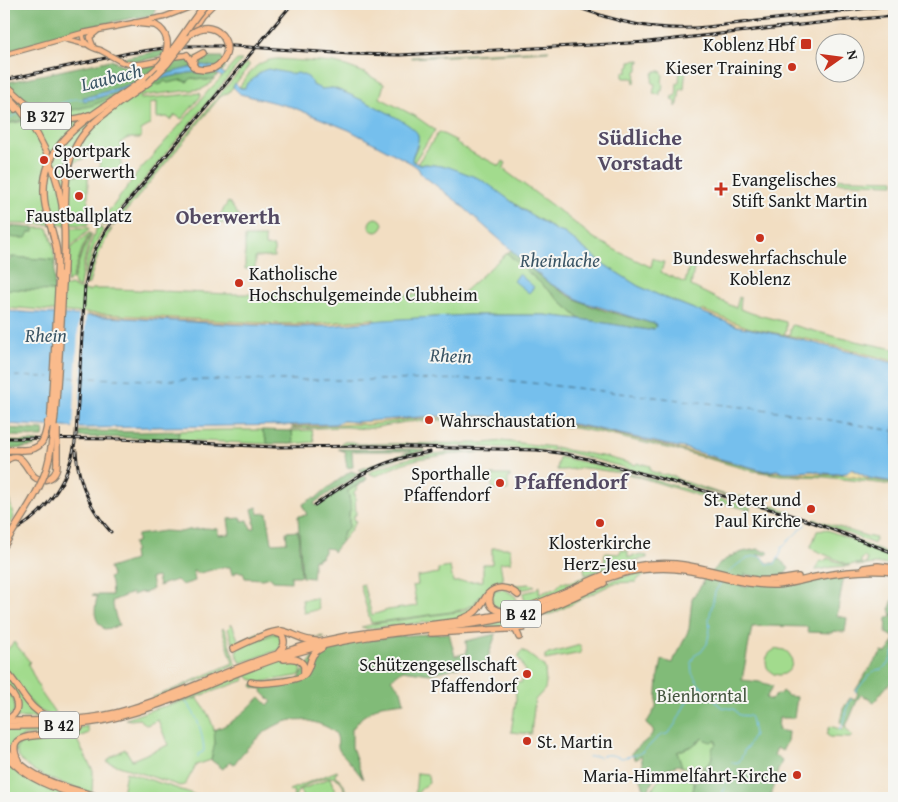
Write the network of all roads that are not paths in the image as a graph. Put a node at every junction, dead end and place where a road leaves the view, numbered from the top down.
1 (199, 4) edge
2 (206, 4) edge
3 (213, 4) edge
4 (135, 23) junction
5 (98, 30) junction
6 (83, 33) junction
7 (62, 38) junction
8 (187, 38) junction
9 (91, 45) junction
10 (203, 53) dead end
11 (4, 55) edge
12 (190, 57) junction
13 (159, 66) junction
14 (4, 84) edge
15 (4, 91) edge
16 (4, 97) edge
17 (98, 112) junction
18 (64, 220) junction
19 (58, 299) junction
20 (53, 413) junction
21 (4, 452) edge
22 (4, 462) edge
23 (4, 538) edge
24 (4, 546) edge
25 (688, 568) junction
26 (894, 570) edge
27 (626, 572) junction
28 (744, 580) junction
29 (495, 589) junction
30 (518, 595) dead end
31 (509, 612) junction
32 (533, 616) junction
33 (525, 617) dead end
34 (455, 622) junction
35 (511, 629) junction
36 (409, 631) junction
37 (269, 634) junction
38 (519, 637) dead end
39 (328, 640) junction
40 (335, 643) junction
41 (233, 649) dead end
42 (275, 657) junction
43 (4, 670) edge
44 (301, 677) junction
45 (251, 682) dead end
46 (4, 687) edge
47 (74, 720) junction
48 (4, 721) edge
49 (99, 721) junction
50 (4, 726) edge
51 (4, 747) edge
52 (5, 755) edge
53 (20, 764) junction
54 (88, 796) edge
55 (102, 798) edge

1 - 4 main road
2 - 13 highway, B 327, bridge
3 - 8 highway, B 327, bridge
4 - 5 main road
4 - 13 highway, bridge
5 - 6 main road
5 - 9 main road
6 - 7 main road
6 - 9 main road
7 - 9 main road
7 - 11 main road
8 - 12 highway, bridge
8 - 18 highway, B 327, bridge
9 - 12 main road, bridge
10 - 12 highway
13 - 17 highway, B 327
14 - 17 highway, B 327
15 - 18 highway, B 327
16 - 19 highway, B 327
17 - 19 highway, B 327
18 - 20 highway, B 327
19 - 20 highway, B 327
20 - 21 highway, bridge
20 - 22 highway, bridge
20 - 23 highway, B 327, bridge
20 - 24 highway, B 327, bridge
25 - 27 highway, B 42
25 - 28 highway, B 42
25 - 31 highway, B 42
26 - 28 highway, B 42
26 - 28 highway, B 42
27 - 32 highway
27 - 36 highway, B 42
29 - 30 highway
29 - 31 highway
29 - 34 highway
31 - 34 highway, B 42
32 - 33 highway
32 - 35 highway
34 - 39 highway, B 42
35 - 36 highway
35 - 38 highway
36 - 40 highway, B 42
37 - 39 highway
37 - 41 highway
37 - 42 highway
39 - 42 highway, B 42
40 - 42 highway, B 42
40 - 44 highway
42 - 44 highway
42 - 47 highway, B 42
42 - 49 highway, B 42
43 - 47 highway
44 - 45 highway
46 - 48 highway
47 - 48 highway, B 42
49 - 50 highway, B 42
49 - 53 highway
51 - 53 highway
52 - 54 highway
53 - 54 highway
54 - 55 highway

